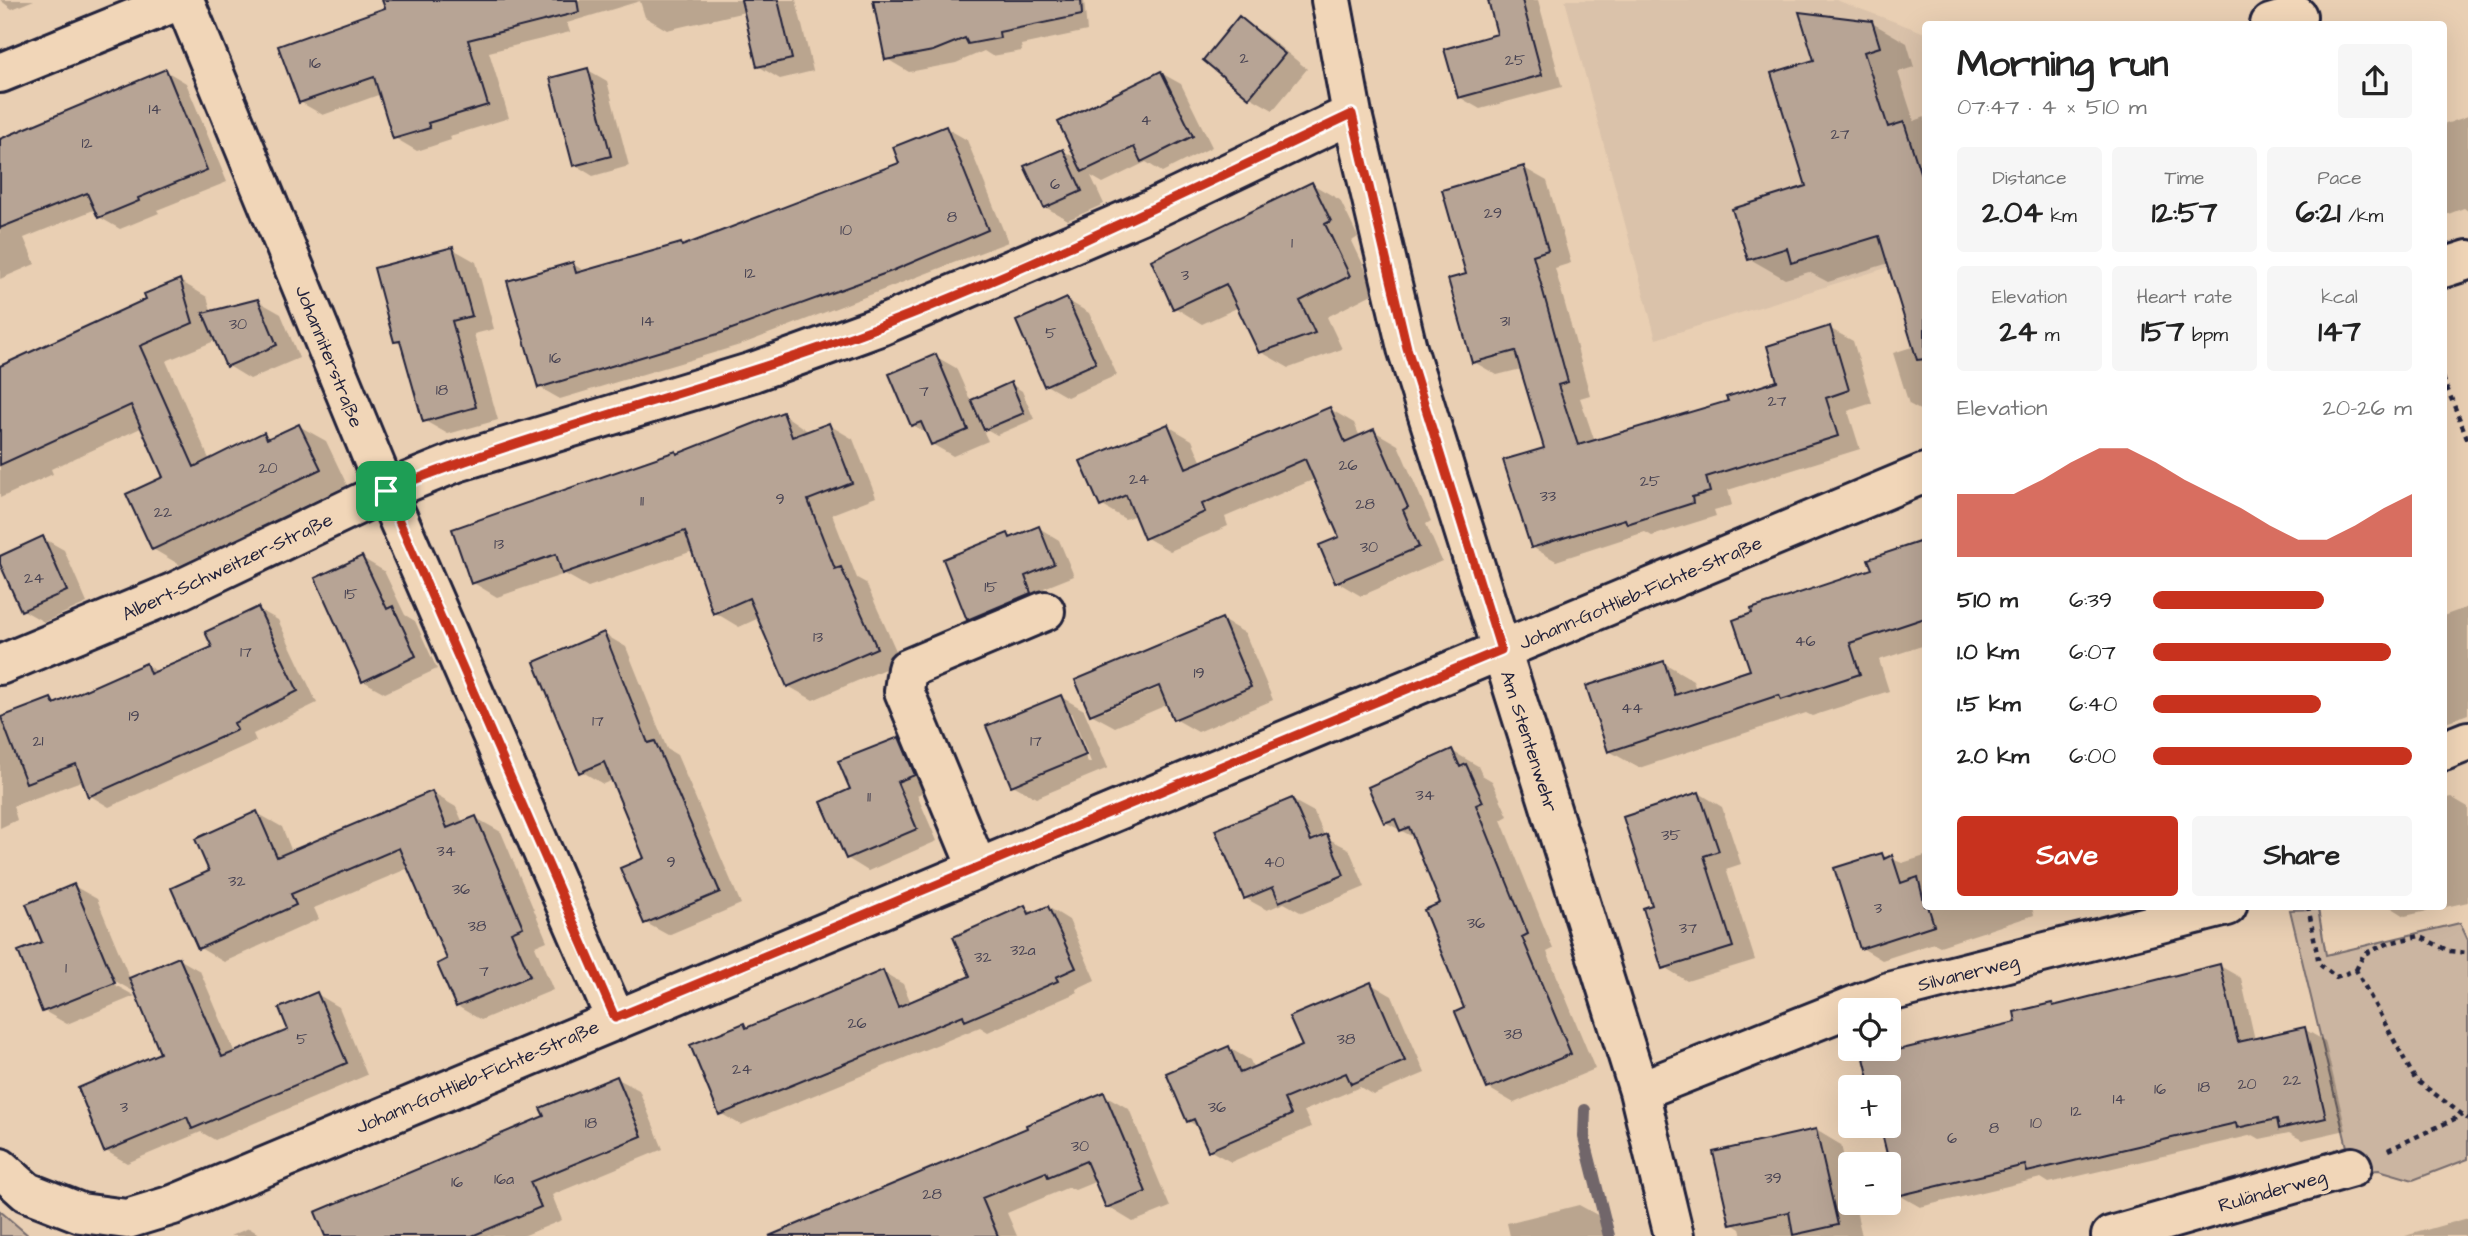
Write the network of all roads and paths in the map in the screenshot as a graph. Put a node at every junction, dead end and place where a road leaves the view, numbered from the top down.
1 (182, 0) edge
2 (1331, 0) edge
3 (0, 73) edge
4 (1352, 114) junction
5 (2468, 260) edge
6 (2447, 267) edge
7 (2447, 388) edge
8 (2468, 440) edge
9 (1922, 474) edge
10 (386, 491) junction
11 (1045, 611) dead end
12 (1501, 650) junction
13 (0, 665) edge
14 (2468, 741) edge
15 (2447, 749) edge
16 (977, 867) junction
17 (2211, 910) edge
18 (2309, 910) edge
19 (2468, 953) edge
20 (2356, 970) junction
21 (615, 1018) junction
22 (1639, 1091) junction
23 (2463, 1115) junction
24 (2468, 1119) edge
25 (2352, 1167) joint
26 (0, 1168) edge
27 (1674, 1236) edge
28 (2111, 1236) edge

1 - 3 street
1 - 10 street, Johanniterstraße
2 - 4 street, Am Stentenwehr
4 - 10 street, Albert-Schweitzer-Straße
4 - 12 street, Am Stentenwehr
5 - 6 street
7 - 8 path
9 - 12 street, Johann-Gottlieb-Fichte-Straße
10 - 13 street, Albert-Schweitzer-Straße
10 - 21 street, Johanniterstraße
11 - 16 street
12 - 16 street, Johann-Gottlieb-Fichte-Straße
12 - 22 street, Am Stentenwehr
14 - 15 street
16 - 21 street, Johann-Gottlieb-Fichte-Straße
17 - 22 street, Silvanerweg
18 - 20 path
19 - 20 path
20 - 23 path
21 - 26 street, Johann-Gottlieb-Fichte-Straße
22 - 27 street, Am Stentenwehr
23 - 24 path
23 - 25 path
25 - 28 street, Ruländerweg

